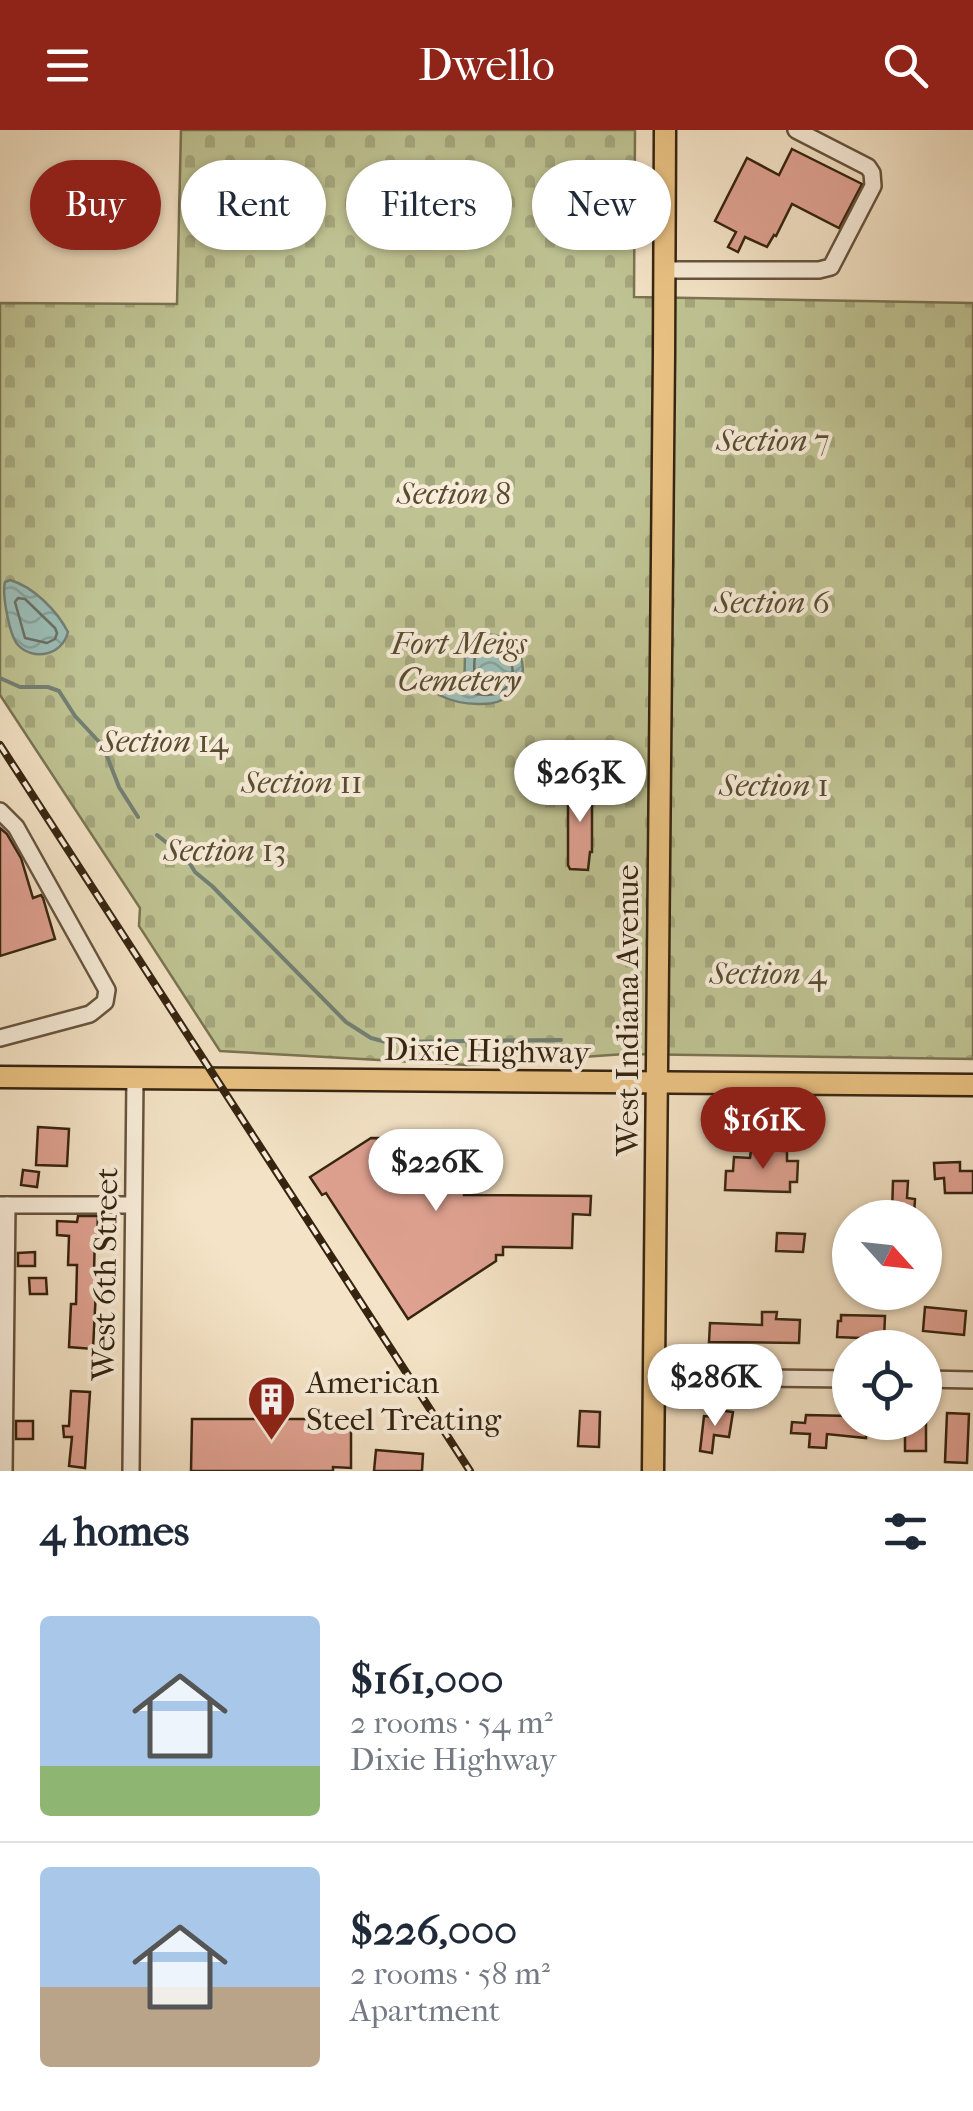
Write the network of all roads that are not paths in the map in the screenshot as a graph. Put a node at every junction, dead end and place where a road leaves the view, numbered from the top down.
1 (664, 130) edge
2 (796, 130) edge
3 (664, 270) junction
4 (0, 812) edge
5 (0, 1038) edge
6 (0, 1077) edge
7 (134, 1078) junction
8 (657, 1082) junction
9 (973, 1085) edge
10 (3, 1204) edge
11 (133, 1205) junction
12 (654, 1377) junction
13 (832, 1378) edge
14 (942, 1379) edge
15 (973, 1380) edge
16 (4, 1471) edge
17 (131, 1471) edge
18 (653, 1471) edge

1 - 3 main road, West Indiana Avenue
2 - 3 street
3 - 8 main road, West Indiana Avenue
4 - 5 street
6 - 7 main road, Dixie Highway
7 - 8 main road, Dixie Highway
7 - 11 street, West 6th Street
8 - 9 main road, Dixie Highway
8 - 12 main road, West Indiana Avenue
10 - 11 street
10 - 16 street
11 - 17 street, West 6th Street
12 - 13 street
12 - 18 main road, West Indiana Avenue
14 - 15 street

